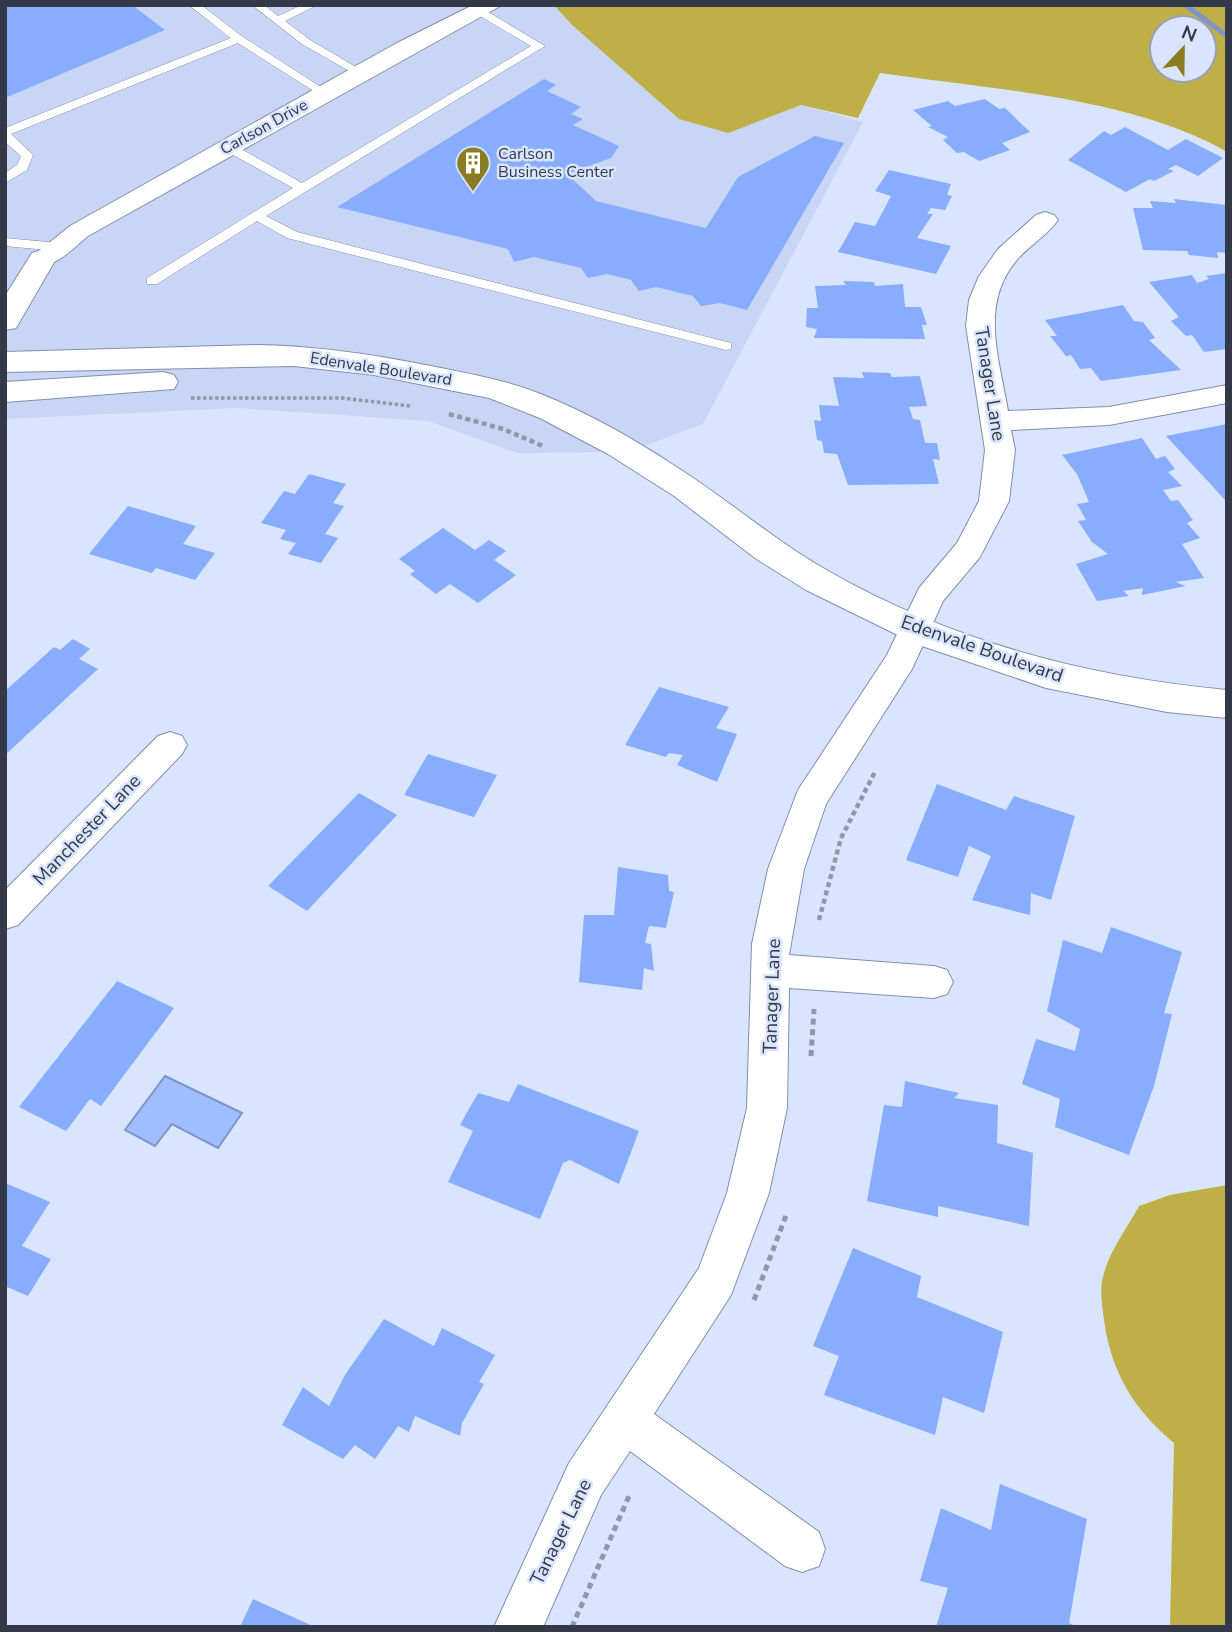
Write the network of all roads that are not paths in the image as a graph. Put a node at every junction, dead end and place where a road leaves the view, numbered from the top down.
1 (194, 5) edge
2 (257, 5) edge
3 (312, 5) edge
4 (485, 8) edge
5 (276, 20) junction
6 (239, 38) junction
7 (360, 73) junction
8 (324, 93) junction
9 (5, 134) edge
10 (228, 147) junction
11 (5, 179) edge
12 (302, 188) junction
13 (257, 216) junction
14 (1045, 220) dead end
15 (5, 242) edge
16 (50, 253) junction
17 (152, 281) dead end
18 (5, 285) edge
19 (5, 321) edge
20 (726, 346) dead end
21 (5, 362) edge
22 (5, 392) edge
23 (1227, 394) edge
24 (997, 421) junction
25 (617, 446) junction
26 (916, 630) junction
27 (1227, 704) edge
28 (170, 745) dead end
29 (5, 914) edge
30 (771, 970) junction
31 (934, 982) dead end
32 (624, 1419) junction
33 (802, 1549) dead end
34 (517, 1627) edge

1 - 6 lane
2 - 5 lane
3 - 5 lane
4 - 7 street, Carlson Drive
4 - 12 lane
5 - 7 lane
6 - 8 lane
6 - 9 lane
7 - 8 street, Carlson Drive
8 - 10 street, Carlson Drive
9 - 11 lane
10 - 12 lane
10 - 16 street, Carlson Drive
12 - 13 lane
13 - 17 lane
13 - 20 lane
14 - 24 street, Tanager Lane
15 - 16 lane
16 - 18 street
16 - 19 street
21 - 25 street, Edenvale Boulevard
22 - 25 street, Edenvale Boulevard
23 - 24 street
24 - 26 street, Tanager Lane
25 - 26 street, Edenvale Boulevard
26 - 27 street, Edenvale Boulevard
26 - 30 street, Tanager Lane
28 - 29 street, Manchester Lane
30 - 31 street
30 - 32 street, Tanager Lane
32 - 33 street
32 - 34 street, Tanager Lane

